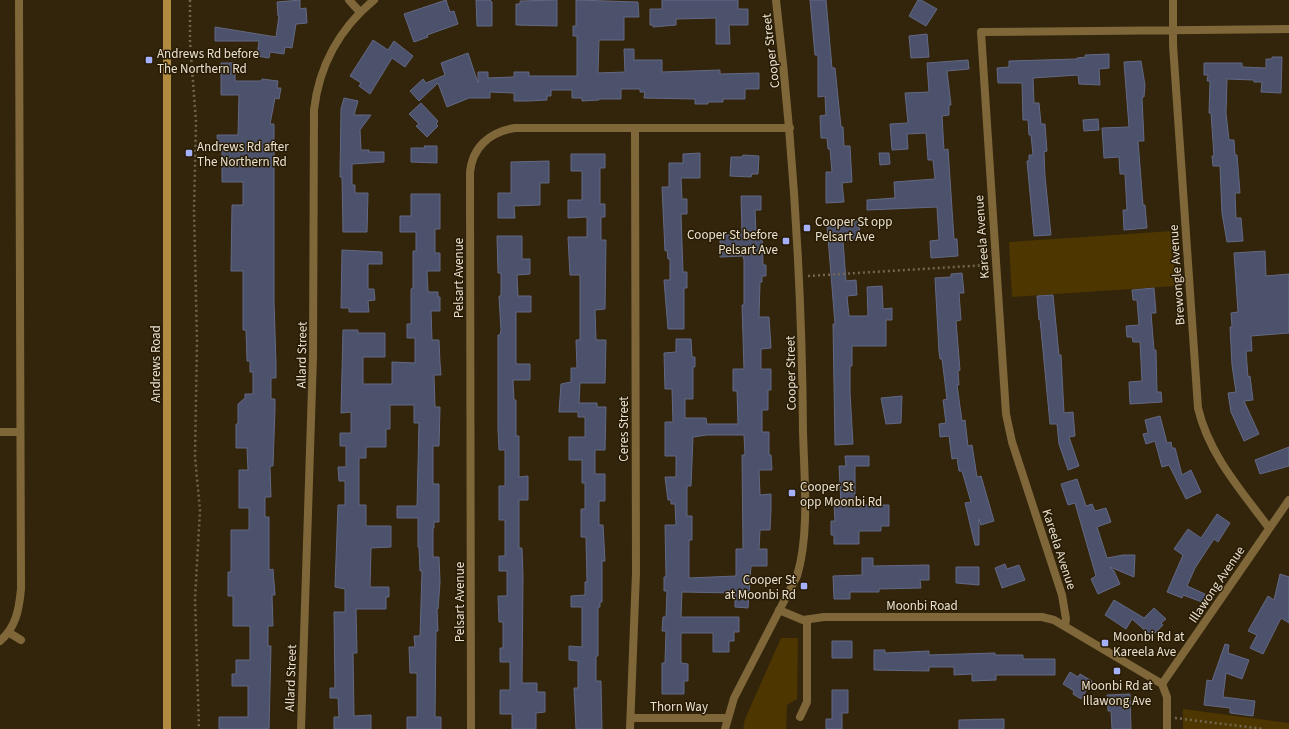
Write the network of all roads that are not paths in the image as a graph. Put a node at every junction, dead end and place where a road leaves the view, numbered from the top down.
1 (19, 0) edge
2 (167, 0) edge
3 (348, 0) edge
4 (374, 0) edge
5 (776, 0) edge
6 (1173, 0) edge
7 (360, 12) junction
8 (1289, 29) edge
9 (1173, 30) junction
10 (635, 128) junction
11 (790, 128) junction
12 (0, 432) edge
13 (19, 432) junction
14 (1289, 500) edge
15 (1269, 528) junction
16 (779, 610) junction
17 (807, 620) junction
18 (1064, 626) junction
19 (8, 632) junction
20 (21, 640) dead end
21 (0, 641) edge
22 (1162, 684) junction
23 (800, 717) dead end
24 (631, 718) junction
25 (727, 718) junction
26 (167, 729) edge
27 (301, 729) edge
28 (471, 729) edge
29 (630, 729) edge
30 (725, 729) edge
31 (1167, 729) edge

1 - 13 street
2 - 26 main road, Andrews Road
3 - 7 street
4 - 7 street, Allard Street
5 - 11 street, Cooper Street
6 - 9 street, Brewongle Avenue
7 - 27 street, Allard Street
8 - 9 street, Kareela Avenue
9 - 15 street, Brewongle Avenue
9 - 18 street, Kareela Avenue
10 - 11 street, Pelsart Avenue
10 - 24 street, Ceres Street
10 - 28 street, Pelsart Avenue
11 - 16 street, Cooper Street
12 - 13 street
13 - 19 street
14 - 15 street, Illawong Avenue
15 - 22 street, Illawong Avenue
16 - 17 street, Moonbi Road
16 - 25 street, Cooper Street
17 - 18 street, Moonbi Road
17 - 23 street
18 - 22 street
19 - 20 street
19 - 21 street
22 - 31 street
24 - 25 street, Thorn Way
24 - 29 street, Ceres Street
25 - 30 street, Cooper Street

